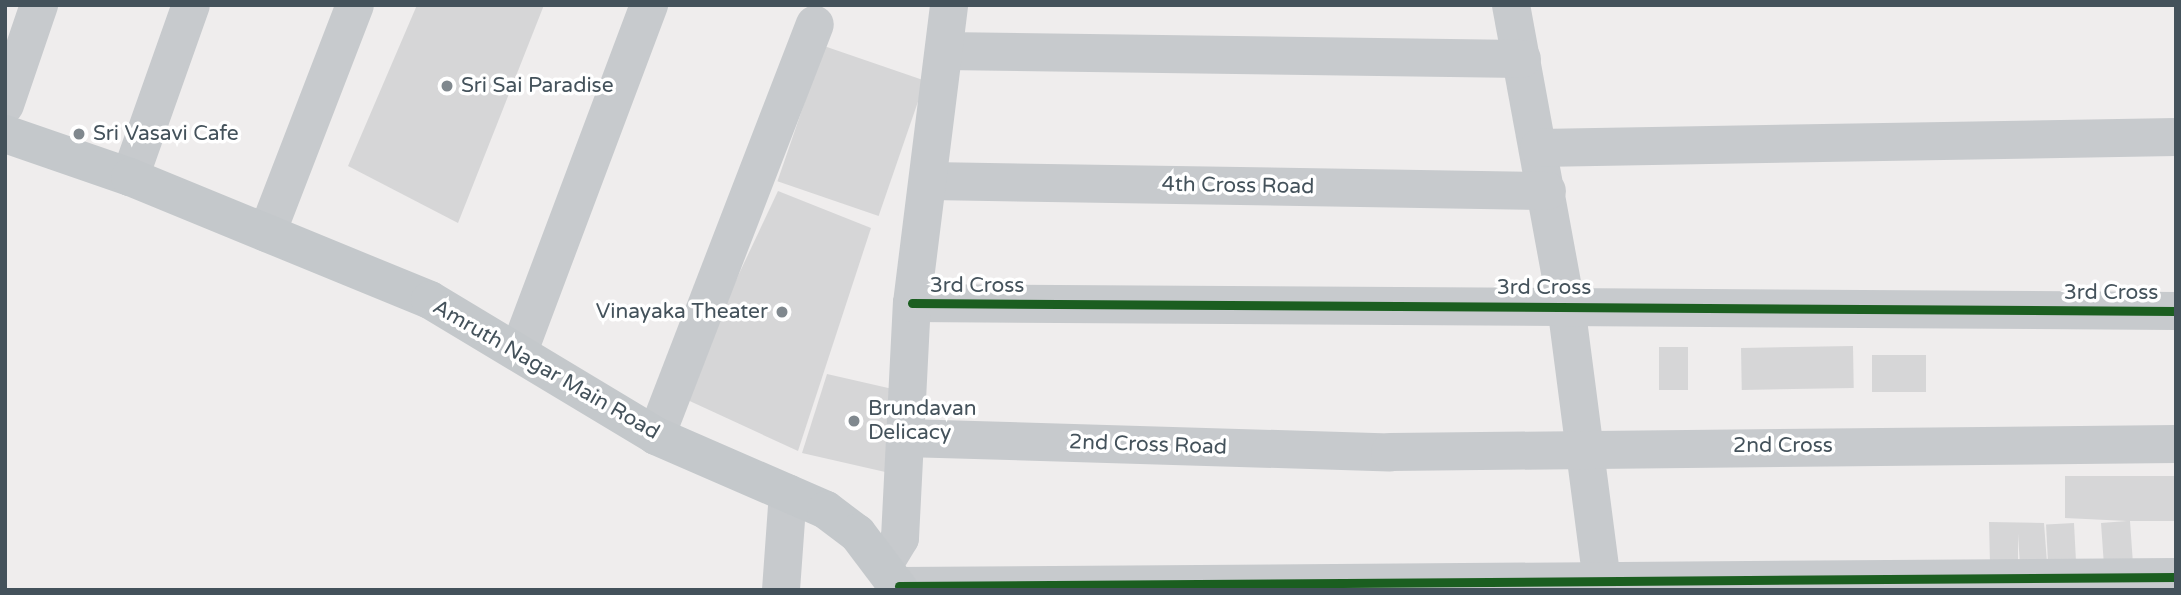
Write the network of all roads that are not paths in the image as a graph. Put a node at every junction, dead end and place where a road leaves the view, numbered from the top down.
1 (39, 5) edge
2 (191, 5) edge
3 (355, 5) edge
4 (649, 5) edge
5 (949, 5) edge
6 (1511, 5) edge
7 (815, 25) dead end
8 (944, 51) junction
9 (1522, 59) junction
10 (5, 105) edge
11 (5, 134) edge
12 (2176, 137) edge
13 (1539, 148) junction
14 (130, 177) junction
15 (930, 181) junction
16 (1546, 191) junction
17 (267, 233) junction
18 (912, 303) junction
19 (1566, 305) junction
20 (2176, 311) edge
21 (519, 351) junction
22 (656, 436) junction
23 (905, 438) junction
24 (2176, 444) edge
25 (1583, 447) junction
26 (1391, 452) joint
27 (788, 493) junction
28 (2176, 577) edge
29 (895, 580) edge
30 (1601, 583) edge
31 (1758, 584) edge
32 (1921, 584) edge
33 (781, 590) edge

1 - 10 street
2 - 14 street
3 - 17 street
4 - 21 street
5 - 8 street
6 - 9 street
7 - 22 street
8 - 9 street
8 - 15 street
9 - 13 street
11 - 14 main road, Amruth Nagar Main Road
12 - 13 street
13 - 16 street
14 - 17 main road, Amruth Nagar Main Road
15 - 16 street, 4th Cross Road
15 - 18 street
16 - 19 street
17 - 21 main road, Amruth Nagar Main Road
18 - 19 street, 3rd Cross
18 - 23 street
19 - 20 street, 3rd Cross
19 - 25 street
21 - 22 main road, Amruth Nagar Main Road
22 - 27 main road, Amruth Nagar Main Road
23 - 26 street, 2nd Cross Road
23 - 29 street
24 - 25 street, 2nd Cross
25 - 26 street, 2nd Cross
25 - 30 street
27 - 29 main road, Amruth Nagar Main Road
27 - 33 street
28 - 32 street
29 - 30 street
30 - 31 street
31 - 32 street

